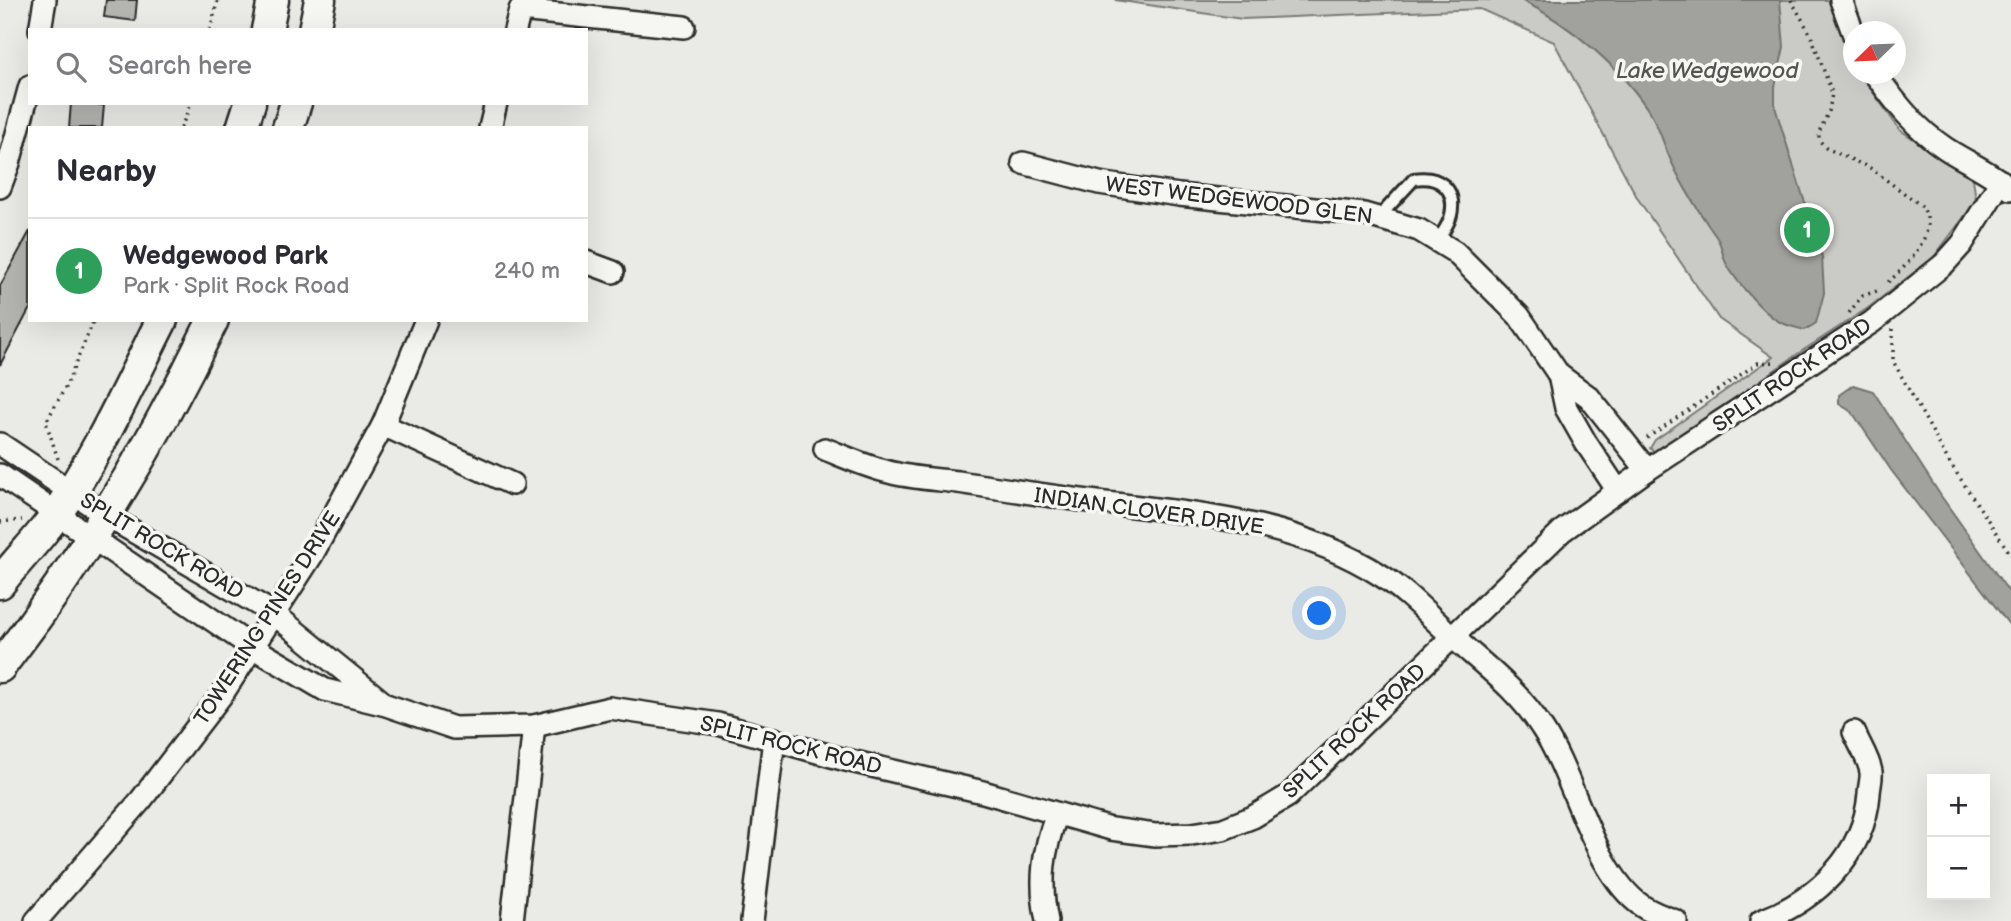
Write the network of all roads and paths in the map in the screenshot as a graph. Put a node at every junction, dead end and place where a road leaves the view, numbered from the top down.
1 (44, 0) edge
2 (218, 0) edge
3 (273, 0) edge
4 (320, 0) edge
5 (1791, 0) edge
6 (1841, 0) edge
7 (1848, 21) edge
8 (684, 27) dead end
9 (40, 28) edge
10 (211, 28) edge
11 (267, 28) edge
12 (314, 28) edge
13 (516, 28) edge
14 (1882, 84) edge
15 (28, 93) edge
16 (190, 105) edge
17 (249, 105) edge
18 (295, 105) edge
19 (496, 105) edge
20 (182, 126) edge
21 (243, 126) edge
22 (289, 126) edge
23 (490, 126) edge
24 (1023, 163) dead end
25 (2008, 185) edge
26 (0, 187) edge
27 (1379, 217) junction
28 (1438, 241) junction
29 (588, 263) edge
30 (613, 272) dead end
31 (1885, 313) junction
32 (1839, 320) dead end
33 (93, 322) edge
34 (161, 322) edge
35 (212, 322) edge
36 (425, 322) edge
37 (1785, 361) dead end
38 (1559, 375) junction
39 (383, 425) junction
40 (0, 444) edge
41 (825, 449) dead end
42 (1631, 449) junction
43 (1647, 470) junction
44 (0, 475) edge
45 (512, 484) dead end
46 (1618, 491) junction
47 (54, 496) junction
48 (0, 522) edge
49 (99, 528) junction
50 (2011, 555) edge
51 (0, 583) edge
52 (273, 613) junction
53 (1453, 637) junction
54 (252, 647) junction
55 (0, 667) edge
56 (386, 705) junction
57 (534, 726) junction
58 (1854, 732) dead end
59 (774, 739) junction
60 (1057, 814) junction
61 (1663, 919) edge
62 (36, 921) edge
63 (512, 921) edge
64 (752, 921) edge
65 (1047, 921) edge
66 (1761, 921) edge

1 - 9 street
2 - 10 path
3 - 11 main road
4 - 12 main road
5 - 32 path
6 - 7 street
8 - 13 street
14 - 25 street
15 - 26 street
16 - 20 path
17 - 21 main road
18 - 22 main road
19 - 23 street
24 - 27 street, WEST WEDGEWOOD GLEN
25 - 31 street, SPLIT ROCK ROAD
27 - 28 street, WEST WEDGEWOOD GLEN
27 - 28 lane
28 - 38 street, WEST WEDGEWOOD GLEN
29 - 30 street
31 - 43 street, SPLIT ROCK ROAD
31 - 50 path
33 - 47 path
34 - 47 main road
35 - 49 main road
36 - 39 street, TOWERING PINES DRIVE
37 - 42 path
38 - 42 street, WEST WEDGEWOOD GLEN
38 - 46 street, WEST WEDGEWOOD GLEN
39 - 45 street
39 - 52 street, TOWERING PINES DRIVE
40 - 47 street, SPLIT ROCK ROAD
41 - 53 street, INDIAN CLOVER DRIVE
42 - 43 street, WEST WEDGEWOOD GLEN
43 - 46 street, SPLIT ROCK ROAD
44 - 47 street, SPLIT ROCK ROAD
46 - 53 street, SPLIT ROCK ROAD
47 - 48 path
47 - 49 street, SPLIT ROCK ROAD
47 - 49 street, SPLIT ROCK ROAD
47 - 51 main road
49 - 52 street, SPLIT ROCK ROAD
49 - 54 street, SPLIT ROCK ROAD
49 - 55 main road
52 - 54 street, TOWERING PINES DRIVE
52 - 56 street, SPLIT ROCK ROAD
53 - 60 street, SPLIT ROCK ROAD
53 - 61 street, INDIAN CLOVER DRIVE
54 - 56 street, SPLIT ROCK ROAD
54 - 62 street, TOWERING PINES DRIVE
56 - 57 street, SPLIT ROCK ROAD
57 - 59 street, SPLIT ROCK ROAD
57 - 63 street
58 - 66 street
59 - 60 street, SPLIT ROCK ROAD
59 - 64 street
60 - 65 street

